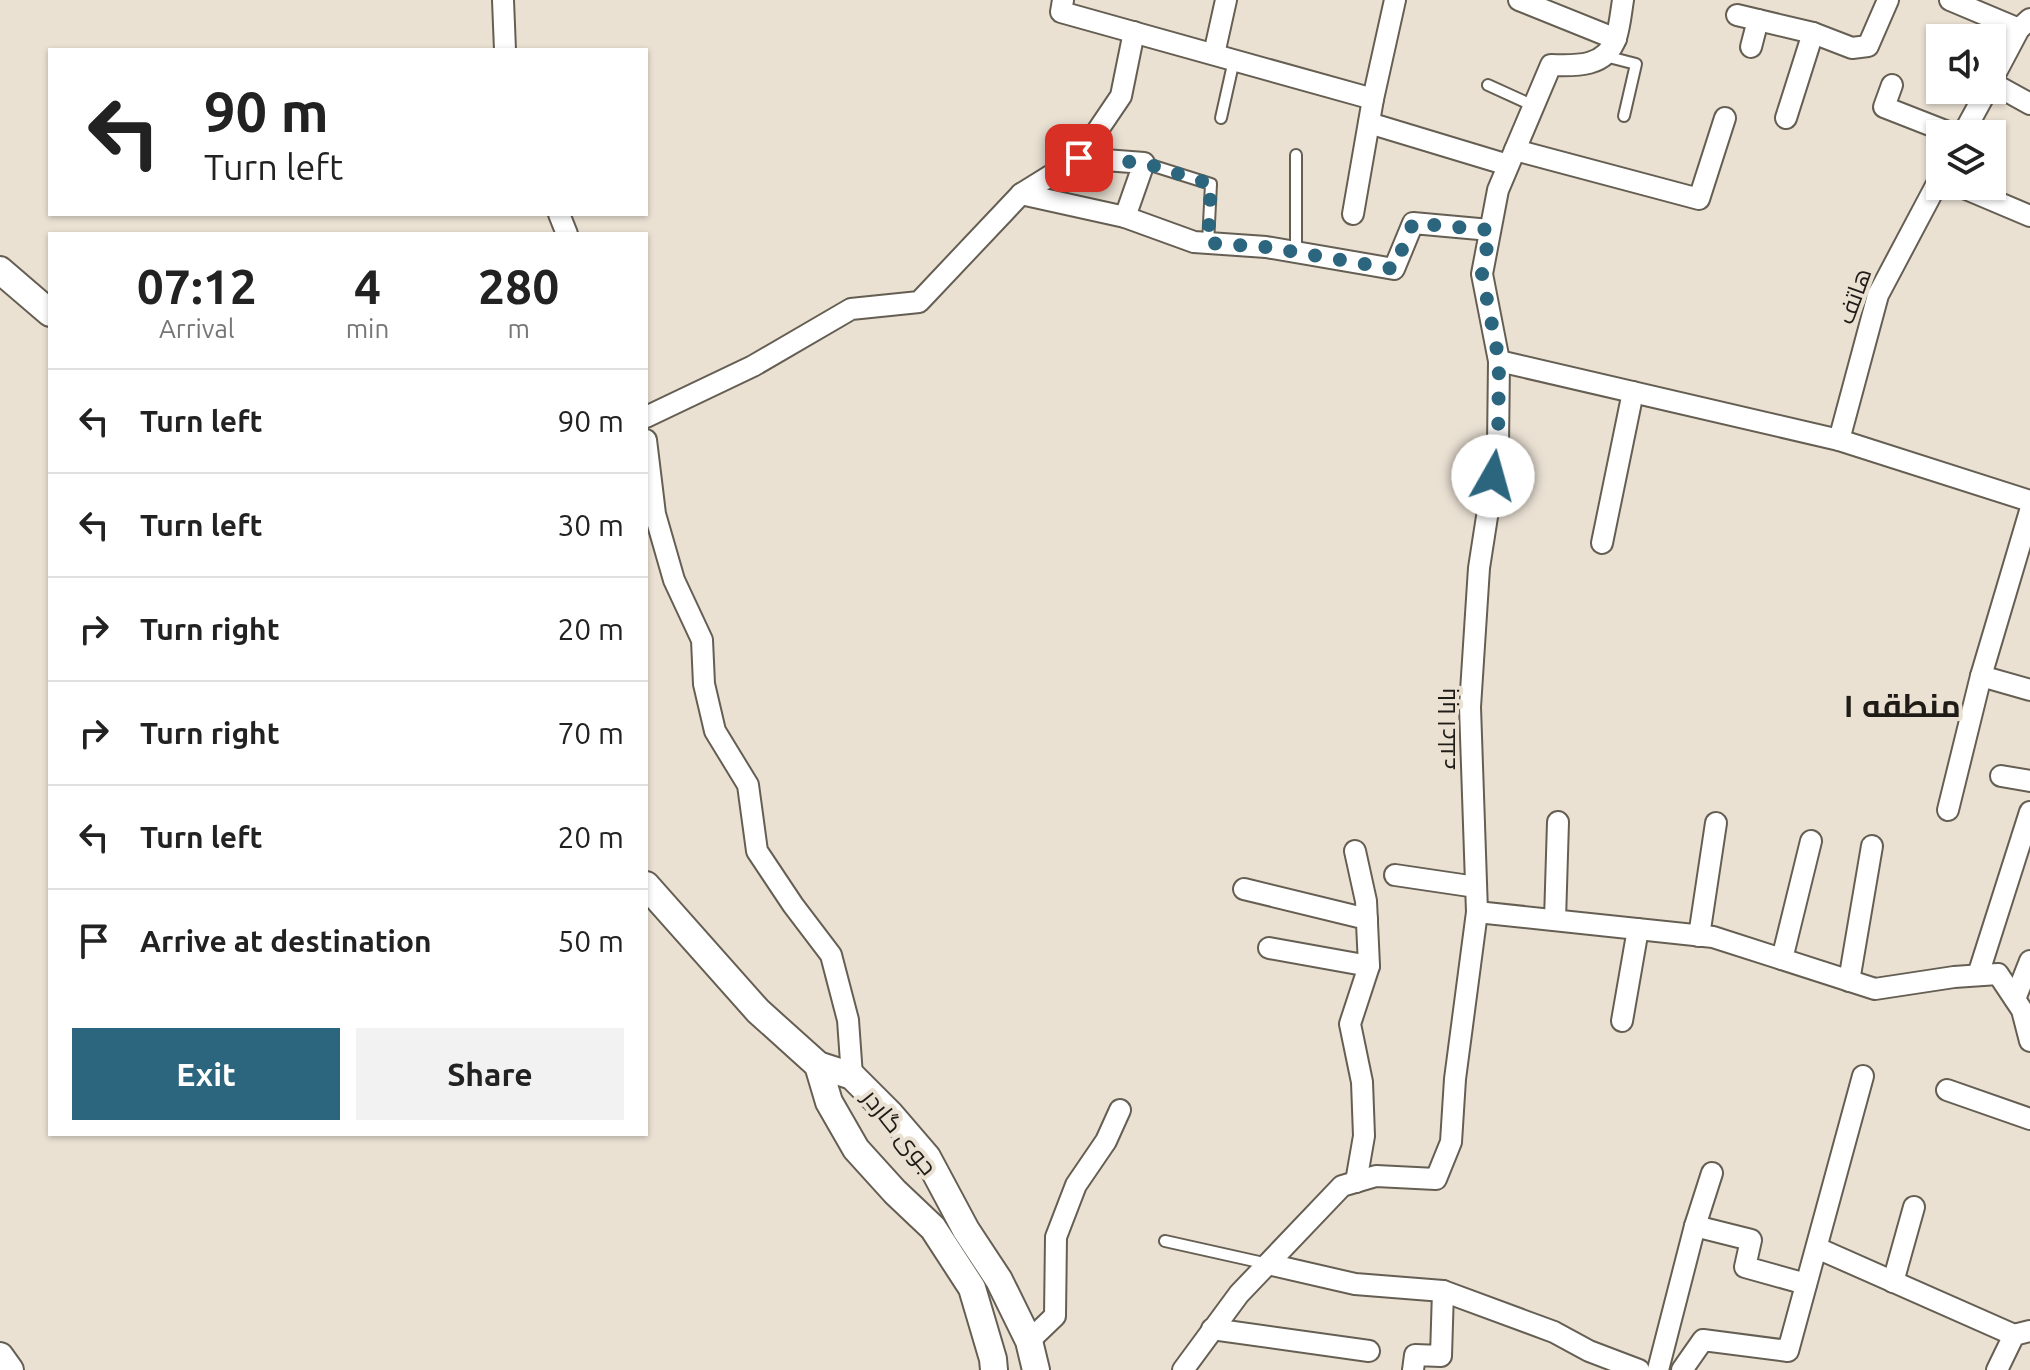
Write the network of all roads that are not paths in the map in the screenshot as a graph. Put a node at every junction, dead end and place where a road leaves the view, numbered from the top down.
1 (503, 0) edge
2 (1063, 0) edge
3 (1226, 0) edge
4 (1395, 0) edge
5 (1519, 0) edge
6 (1623, 0) edge
7 (1888, 0) edge
8 (1950, 0) edge
9 (1737, 15) dead end
10 (1758, 20) junction
11 (2024, 24) edge
12 (1134, 32) junction
13 (1813, 33) junction
14 (1751, 47) dead end
15 (505, 48) edge
16 (1610, 48) junction
17 (2006, 56) edge
18 (1224, 57) junction
19 (1488, 85) dead end
20 (1892, 85) dead end
21 (2006, 89) edge
22 (1373, 99) junction
23 (2030, 104) edge
24 (1534, 106) junction
25 (1624, 116) dead end
26 (1221, 118) dead end
27 (1725, 118) dead end
28 (1786, 118) dead end
29 (1369, 123) junction
30 (1926, 123) edge
31 (1296, 155) dead end
32 (1079, 158) junction
33 (1512, 158) junction
34 (1144, 163) junction
35 (1021, 194) junction
36 (1928, 200) edge
37 (1992, 200) edge
38 (1353, 214) dead end
39 (2030, 216) edge
40 (1125, 217) junction
41 (1490, 230) junction
42 (1208, 243) junction
43 (1296, 252) junction
44 (0, 270) edge
45 (48, 311) edge
46 (1499, 361) junction
47 (1633, 392) junction
48 (648, 416) edge
49 (1839, 440) junction
50 (648, 456) edge
51 (2030, 501) edge
52 (2030, 511) edge
53 (1602, 543) dead end
54 (1981, 676) junction
55 (2030, 690) edge
56 (2001, 776) dead end
57 (2030, 781) edge
58 (1948, 810) dead end
59 (2030, 812) edge
60 (1558, 822) dead end
61 (1716, 823) dead end
62 (1811, 841) dead end
63 (1872, 846) dead end
64 (1355, 851) dead end
65 (1395, 875) dead end
66 (648, 887) edge
67 (1476, 887) junction
68 (1244, 889) dead end
69 (1477, 912) junction
70 (1367, 919) junction
71 (1555, 920) junction
72 (1638, 929) junction
73 (1699, 936) junction
74 (1269, 948) dead end
75 (1782, 959) junction
76 (2030, 961) edge
77 (1369, 966) junction
78 (1978, 975) junction
79 (1849, 981) junction
80 (2015, 999) junction
81 (1622, 1021) dead end
82 (2030, 1041) edge
83 (818, 1065) junction
84 (852, 1076) junction
85 (1863, 1076) dead end
86 (1947, 1090) dead end
87 (1120, 1110) dead end
88 (2030, 1119) edge
89 (1712, 1173) dead end
90 (1356, 1182) junction
91 (1914, 1207) dead end
92 (1695, 1226) junction
93 (1165, 1241) dead end
94 (1817, 1248) junction
95 (1268, 1264) junction
96 (1893, 1282) junction
97 (1806, 1284) junction
98 (1443, 1291) junction
99 (1212, 1329) junction
100 (2022, 1333) edge
101 (1029, 1341) junction
102 (1369, 1351) dead end
103 (0, 1356) edge
104 (993, 1364) edge
105 (10, 1370) edge
106 (1036, 1370) edge
107 (1183, 1370) edge
108 (1413, 1370) edge
109 (1639, 1370) edge
110 (1658, 1370) edge
111 (1682, 1370) edge
112 (1997, 1370) edge

1 - 15 street
2 - 12 street
3 - 18 street
4 - 22 street
5 - 16 street
6 - 16 street
7 - 13 street
8 - 11 street
9 - 10 street
10 - 13 street
10 - 14 street
11 - 17 street
12 - 18 street
12 - 32 street
13 - 28 street
16 - 24 street, بابا اعلاء
16 - 25 lane
18 - 22 street
18 - 26 lane
19 - 24 lane
20 - 30 street
21 - 23 street
22 - 29 street
24 - 33 street, بابا اعلاء
27 - 33 street
29 - 33 street
29 - 38 street
31 - 43 lane
32 - 34 street
32 - 35 street
33 - 41 street, بابا اعلاء
34 - 40 street
34 - 42 lane
35 - 40 street
35 - 48 street
36 - 49 street, هاتف
37 - 39 street
40 - 42 street
41 - 43 street
41 - 46 street, بابا اعلاء
42 - 43 street
44 - 45 street
46 - 47 street
46 - 67 street, بابا اعلاء
47 - 49 street
47 - 53 street
49 - 51 street
50 - 84 street
52 - 54 street
54 - 55 street
54 - 58 street
56 - 57 street
59 - 78 street
60 - 71 street
61 - 73 street
62 - 75 street
63 - 79 street
64 - 70 street
65 - 67 street
66 - 83 street
67 - 69 street, بابا اعلاء
68 - 70 street
69 - 71 street
69 - 90 street, بابا اعلاء
70 - 77 street
71 - 72 street
72 - 73 street
72 - 81 street
73 - 75 street
74 - 77 street
75 - 79 street
76 - 80 street
77 - 90 street
78 - 79 street
78 - 80 street
80 - 82 street
83 - 84 street, جوی گاردر
83 - 104 street, جوی گاردر
84 - 101 street, جوی گاردر
85 - 94 street
86 - 88 street
87 - 101 street
89 - 92 street
90 - 95 street, بابا اعلاء
91 - 96 street
92 - 97 street
92 - 110 street
93 - 95 lane
94 - 96 street
94 - 97 street
95 - 98 street
95 - 99 street, بابا اعلاء
96 - 100 street
97 - 111 street
98 - 108 street
98 - 109 street
99 - 102 street
99 - 107 street, بابا اعلاء
100 - 112 street
101 - 104 street
101 - 106 street, جوی گاردر
103 - 105 street

